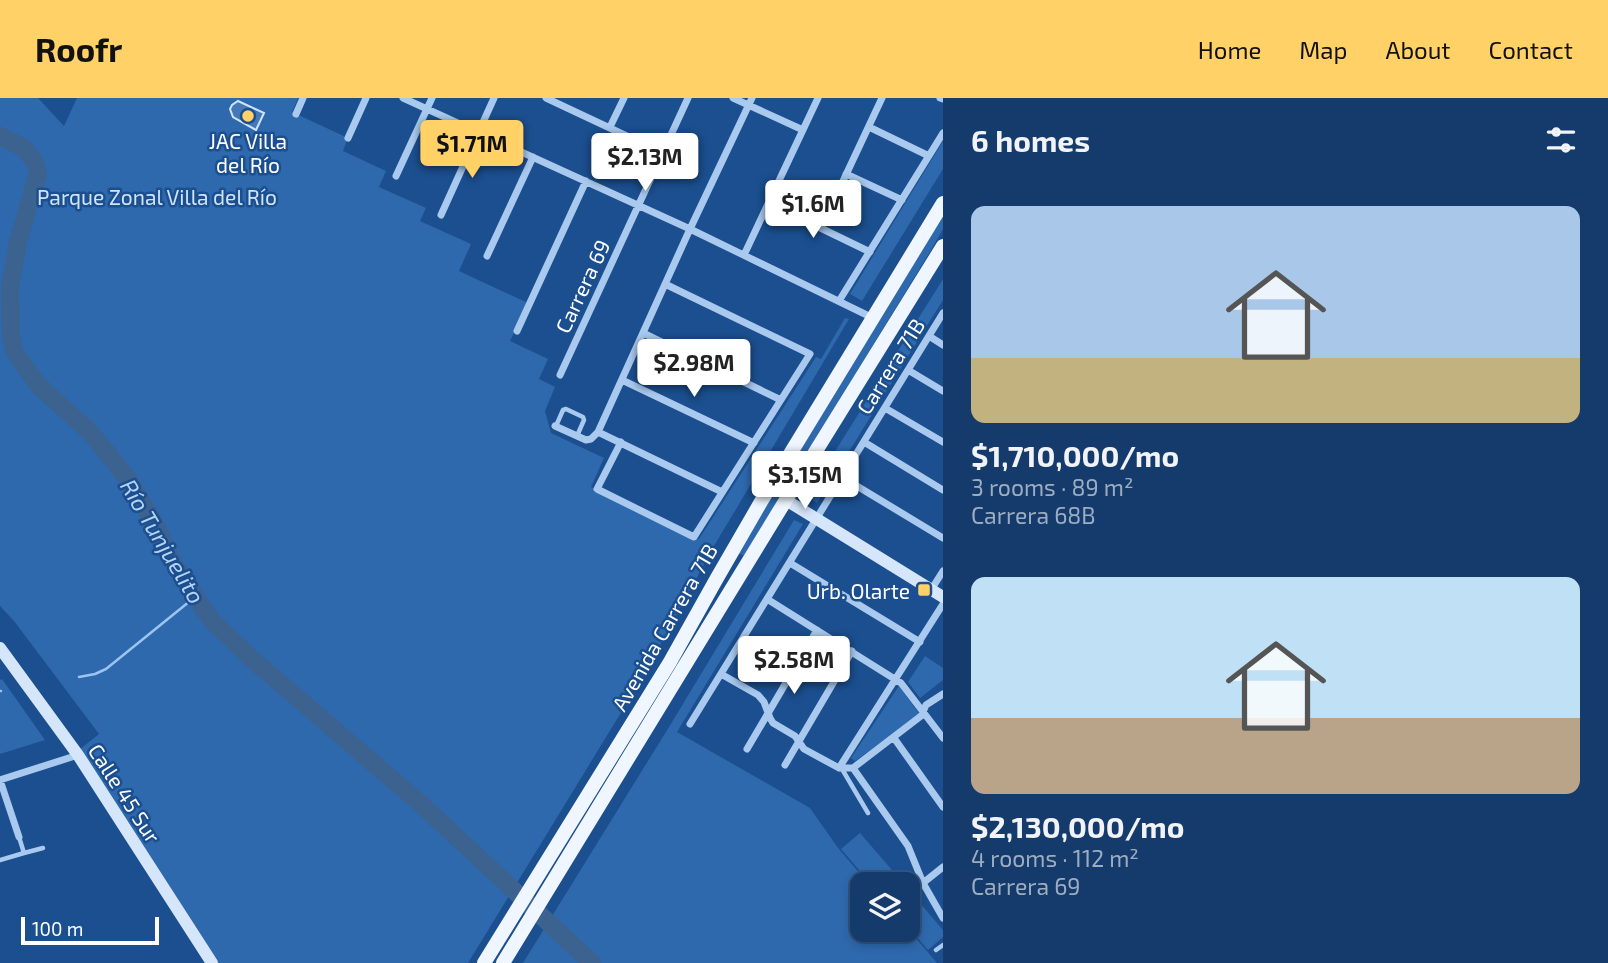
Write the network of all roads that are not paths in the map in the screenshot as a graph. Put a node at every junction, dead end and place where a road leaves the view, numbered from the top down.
1 (303, 98) edge
2 (366, 98) edge
3 (403, 98) edge
4 (432, 98) edge
5 (495, 98) edge
6 (546, 98) edge
7 (624, 98) edge
8 (688, 98) edge
9 (733, 98) edge
10 (818, 98) edge
11 (882, 98) edge
12 (558, 100) edge
13 (750, 102) edge
14 (427, 109) junction
15 (296, 114) dead end
16 (869, 127) junction
17 (610, 128) junction
18 (803, 130) junction
19 (478, 132) junction
20 (943, 133) edge
21 (348, 138) dead end
22 (663, 153) junction
23 (929, 156) junction
24 (533, 157) junction
25 (846, 174) junction
26 (396, 176) dead end
27 (586, 181) junction
28 (902, 200) junction
29 (769, 203) junction
30 (943, 203) edge
31 (639, 205) junction
32 (441, 215) dead end
33 (821, 228) junction
34 (690, 229) junction
35 (943, 246) edge
36 (870, 251) junction
37 (744, 255) junction
38 (486, 256) dead end
39 (665, 284) junction
40 (838, 301) junction
41 (943, 313) edge
42 (873, 318) junction
43 (517, 331) dead end
44 (643, 333) junction
45 (929, 337) junction
46 (943, 345) edge
47 (908, 370) junction
48 (560, 375) dead end
49 (622, 380) junction
50 (943, 391) edge
51 (781, 400) junction
52 (885, 408) junction
53 (556, 426) joint
54 (598, 432) junction
55 (577, 437) junction
56 (864, 442) junction
57 (943, 442) edge
58 (621, 443) junction
59 (754, 443) junction
60 (842, 477) junction
61 (943, 489) edge
62 (722, 492) junction
63 (786, 500) junction
64 (817, 519) junction
65 (943, 538) edge
66 (790, 563) junction
67 (943, 571) edge
68 (931, 590) junction
69 (943, 597) edge
70 (768, 599) junction
71 (943, 604) edge
72 (817, 630) junction
73 (920, 642) junction
74 (0, 649) edge
75 (852, 651) junction
76 (721, 674) junction
77 (896, 679) junction
78 (943, 694) edge
79 (924, 712) junction
80 (768, 713) junction
81 (643, 721) junction
82 (690, 724) dead end
83 (894, 738) junction
84 (943, 738) edge
85 (799, 741) junction
86 (747, 749) dead end
87 (78, 755) junction
88 (785, 765) dead end
89 (853, 768) junction
90 (840, 769) junction
91 (0, 780) edge
92 (943, 807) edge
93 (868, 813) dead end
94 (19, 837) joint
95 (43, 848) dead end
96 (24, 853) junction
97 (0, 860) edge
98 (943, 866) edge
99 (923, 883) junction
100 (943, 918) edge
101 (943, 945) edge
102 (936, 950) dead end
103 (212, 963) edge
104 (484, 963) edge
105 (503, 963) edge

1 - 15 street
2 - 21 street
3 - 14 street
4 - 14 street
5 - 19 street
6 - 12 street
7 - 17 street
8 - 22 street, Carrera 69
9 - 13 street
10 - 18 street
11 - 16 street
12 - 17 street
13 - 18 street
13 - 34 street
14 - 19 street
14 - 26 street
16 - 23 street
16 - 25 street
17 - 22 street
18 - 29 street
19 - 24 street
19 - 32 street
20 - 23 street
22 - 31 street, Carrera 69
23 - 28 street
24 - 27 street
24 - 38 street
25 - 28 street
25 - 33 street
27 - 31 street
27 - 43 street
28 - 36 street
29 - 33 street
29 - 37 street
30 - 42 main road, Avenida Carrera 71B
31 - 34 street
31 - 48 street, Carrera 69
33 - 36 street
34 - 37 street
34 - 39 street
35 - 63 main road, Avenida Carrera 71B
36 - 40 street
37 - 40 street
39 - 44 street
39 - 51 street
40 - 42 street
41 - 45 street, Carrera 71B
42 - 81 main road, Avenida Carrera 71B
44 - 49 street
44 - 51 street
45 - 46 street
45 - 47 street, Carrera 71B
47 - 50 street
47 - 52 street, Carrera 71B
49 - 54 street
49 - 59 street
51 - 59 street
52 - 56 street, Carrera 71B
52 - 57 street
53 - 55 street
53 - 55 lane
54 - 55 street
54 - 58 street
56 - 60 street, Carrera 71B
56 - 61 street
58 - 62 street
58 - 62 street
59 - 62 street
60 - 64 street, Carrera 71B
60 - 65 street
63 - 64 street
63 - 81 main road, Avenida Carrera 71B
64 - 66 street, Carrera 71B
64 - 68 street
66 - 70 street, Carrera 71B
66 - 73 street
67 - 68 street
68 - 69 street
70 - 72 street
70 - 76 street, Carrera 71B
71 - 73 street
72 - 75 street
72 - 80 street
73 - 77 street
74 - 87 street, Calle 45 Sur
75 - 77 street
75 - 85 street
76 - 80 street
76 - 82 street, Carrera 71B
77 - 79 street
77 - 90 street
78 - 79 street
79 - 83 street
79 - 84 street
80 - 85 street
80 - 86 street
81 - 104 main road, Avenida Carrera 71B
81 - 105 main road, Avenida Carrera 71B
83 - 89 street
83 - 92 street
85 - 88 street
85 - 90 street
87 - 91 street
87 - 103 street, Calle 45 Sur
89 - 90 street
89 - 99 street
90 - 93 lane
91 - 94 street
94 - 96 lane
95 - 96 lane
96 - 97 lane
98 - 99 street
99 - 100 street
101 - 102 lane

